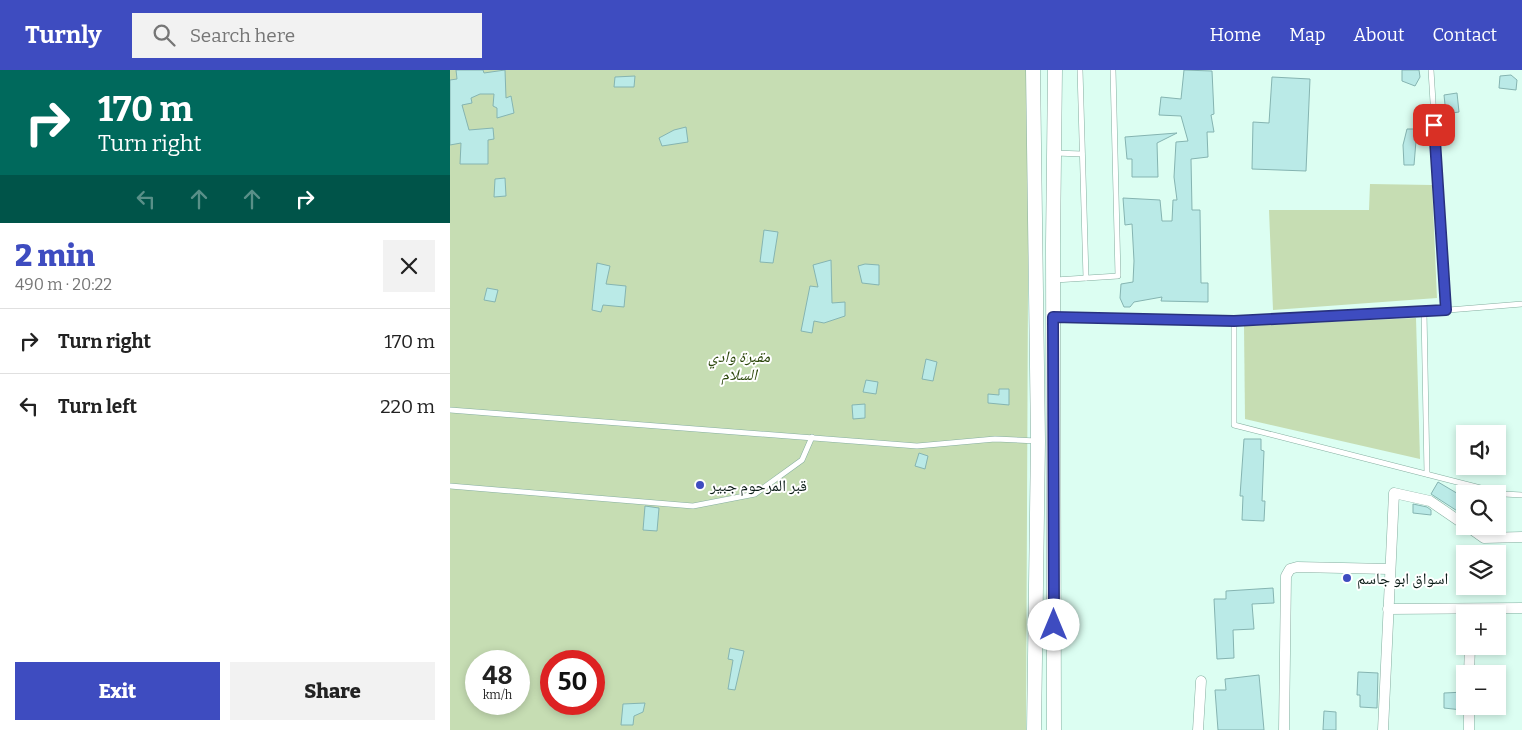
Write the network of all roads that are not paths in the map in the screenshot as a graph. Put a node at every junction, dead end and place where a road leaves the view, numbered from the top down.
1 (1032, 70) edge
2 (1055, 70) edge
3 (1080, 70) edge
4 (1112, 70) edge
5 (1431, 70) edge
6 (1055, 153) junction
7 (1082, 154) junction
8 (1086, 278) junction
9 (1053, 280) junction
10 (1522, 304) edge
11 (1446, 310) junction
12 (1424, 312) junction
13 (1053, 317) junction
14 (1234, 321) junction
15 (450, 410) edge
16 (812, 437) junction
17 (1038, 441) junction
18 (1427, 474) junction
19 (450, 486) edge
20 (1522, 495) edge
21 (1456, 519) edge
22 (1480, 535) edge
23 (1522, 538) edge
24 (1390, 569) junction
25 (1522, 608) edge
26 (1388, 609) junction
27 (1506, 609) edge
28 (1456, 611) edge
29 (1201, 681) dead end
30 (1469, 715) edge
31 (1034, 730) edge
32 (1054, 730) edge
33 (1198, 730) edge
34 (1284, 730) edge
35 (1383, 730) edge
36 (1469, 730) edge

1 - 17 main road
2 - 6 main road
3 - 7 lane
4 - 8 lane
5 - 11 lane
6 - 7 lane
6 - 9 main road
7 - 8 lane
8 - 9 lane
9 - 13 main road
10 - 11 lane
11 - 12 lane
12 - 14 lane
12 - 18 lane
13 - 14 lane
13 - 32 main road
14 - 18 lane
15 - 16 lane
16 - 17 lane
16 - 19 lane
17 - 31 main road
18 - 20 lane
21 - 24 street
22 - 23 street
24 - 26 street
24 - 34 street
25 - 27 street
26 - 28 street
26 - 35 street
29 - 33 street
30 - 36 street

